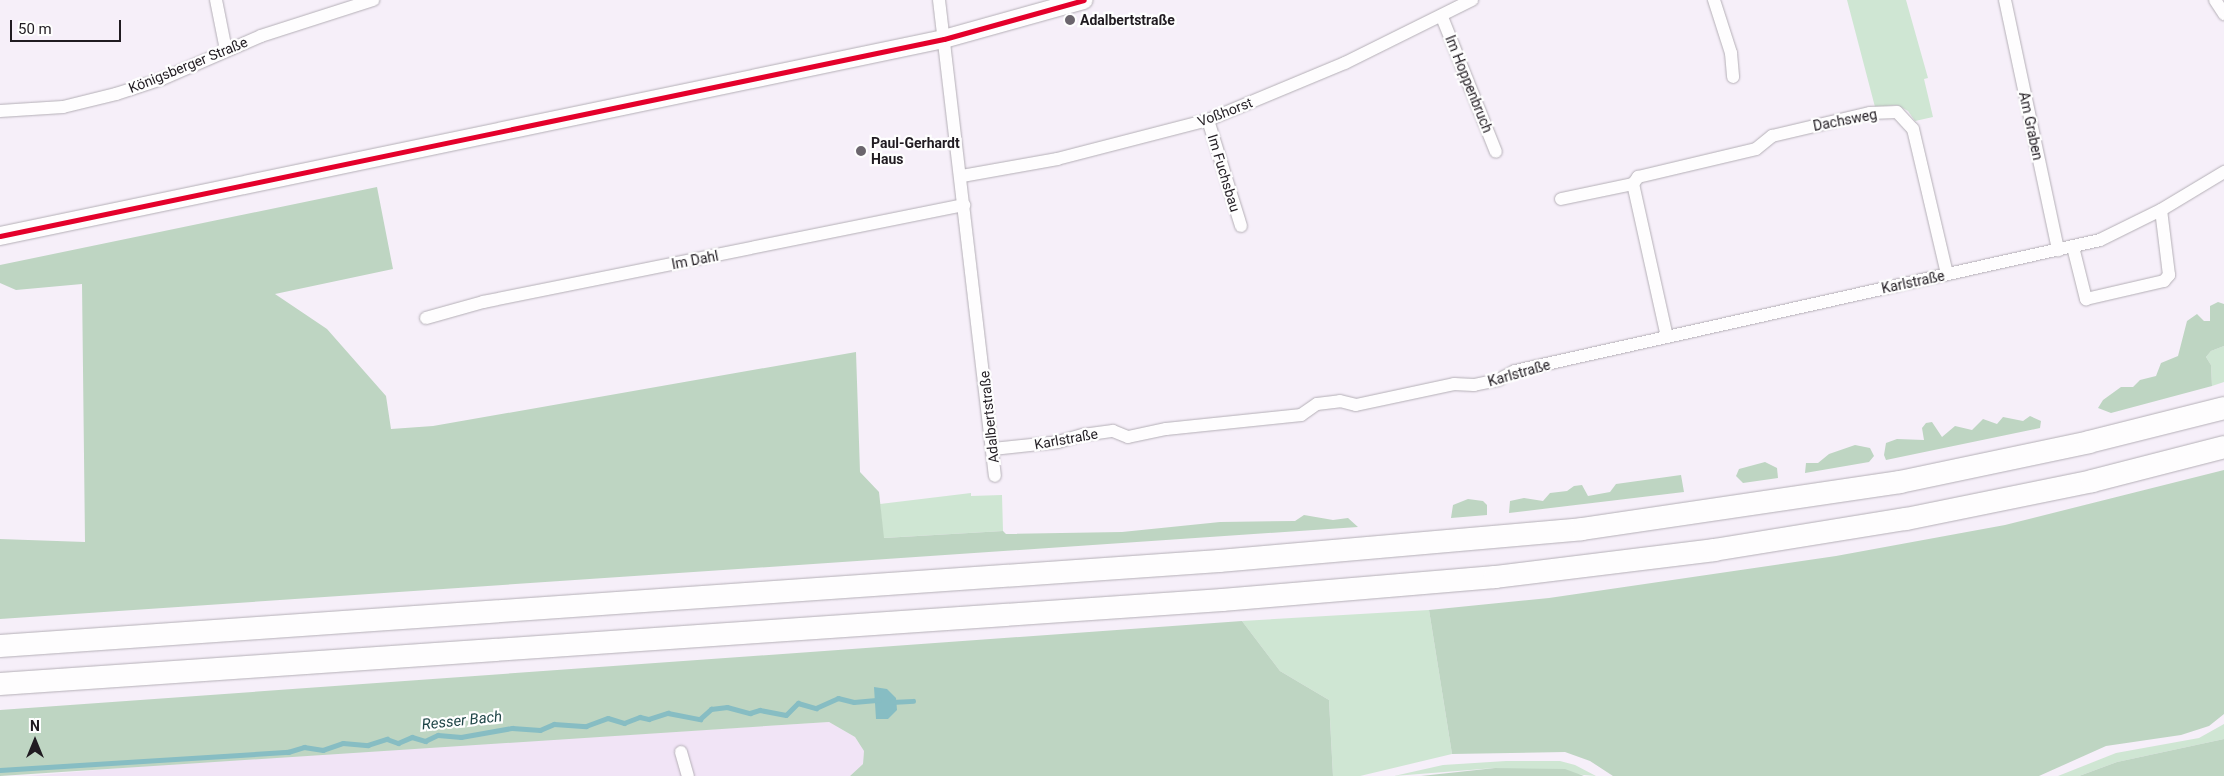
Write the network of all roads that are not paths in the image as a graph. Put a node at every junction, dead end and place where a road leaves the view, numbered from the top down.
1 (216, 0) edge
2 (373, 0) edge
3 (939, 0) edge
4 (1084, 0) edge
5 (1472, 0) edge
6 (1714, 0) edge
7 (2007, 0) edge
8 (2215, 0) edge
9 (2224, 14) edge
10 (1442, 17) junction
11 (944, 40) junction
12 (226, 50) junction
13 (1733, 77) dead end
14 (0, 112) edge
15 (1208, 120) junction
16 (1496, 152) dead end
17 (2224, 172) edge
18 (962, 176) junction
19 (1633, 184) junction
20 (1561, 199) dead end
21 (964, 205) junction
22 (2161, 210) junction
23 (1240, 226) dead end
24 (0, 236) edge
25 (2073, 247) junction
26 (2058, 250) junction
27 (1947, 274) junction
28 (426, 318) dead end
29 (1668, 337) junction
30 (2224, 408) edge
31 (2224, 447) edge
32 (993, 449) junction
33 (995, 476) dead end
34 (0, 646) edge
35 (0, 684) edge
36 (681, 752) dead end
37 (688, 776) edge

1 - 12 street
2 - 12 street, Königsberger Straße
3 - 11 street, Adalbertstraße
4 - 11 main road
5 - 10 street, Voßhorst
6 - 13 street
7 - 26 street, Am Graben
8 - 9 street
10 - 15 street, Voßhorst
10 - 16 street, Im Hoppenbruch
11 - 18 street, Adalbertstraße
11 - 24 main road
12 - 14 street, Königsberger Straße
15 - 18 street, Voßhorst
15 - 23 street, Im Fuchsbau
17 - 22 street, Karlstraße
18 - 21 street, Adalbertstraße
19 - 20 street, Dachsweg
19 - 27 street, Dachsweg
19 - 29 street
21 - 28 street, Im Dahl
21 - 32 street, Adalbertstraße
22 - 25 street, Karlstraße
22 - 25 street
25 - 26 street, Karlstraße
26 - 27 street, Karlstraße
27 - 29 street, Karlstraße
29 - 32 street, Karlstraße
30 - 34 highway
31 - 35 highway
32 - 33 street, Adalbertstraße
36 - 37 street

